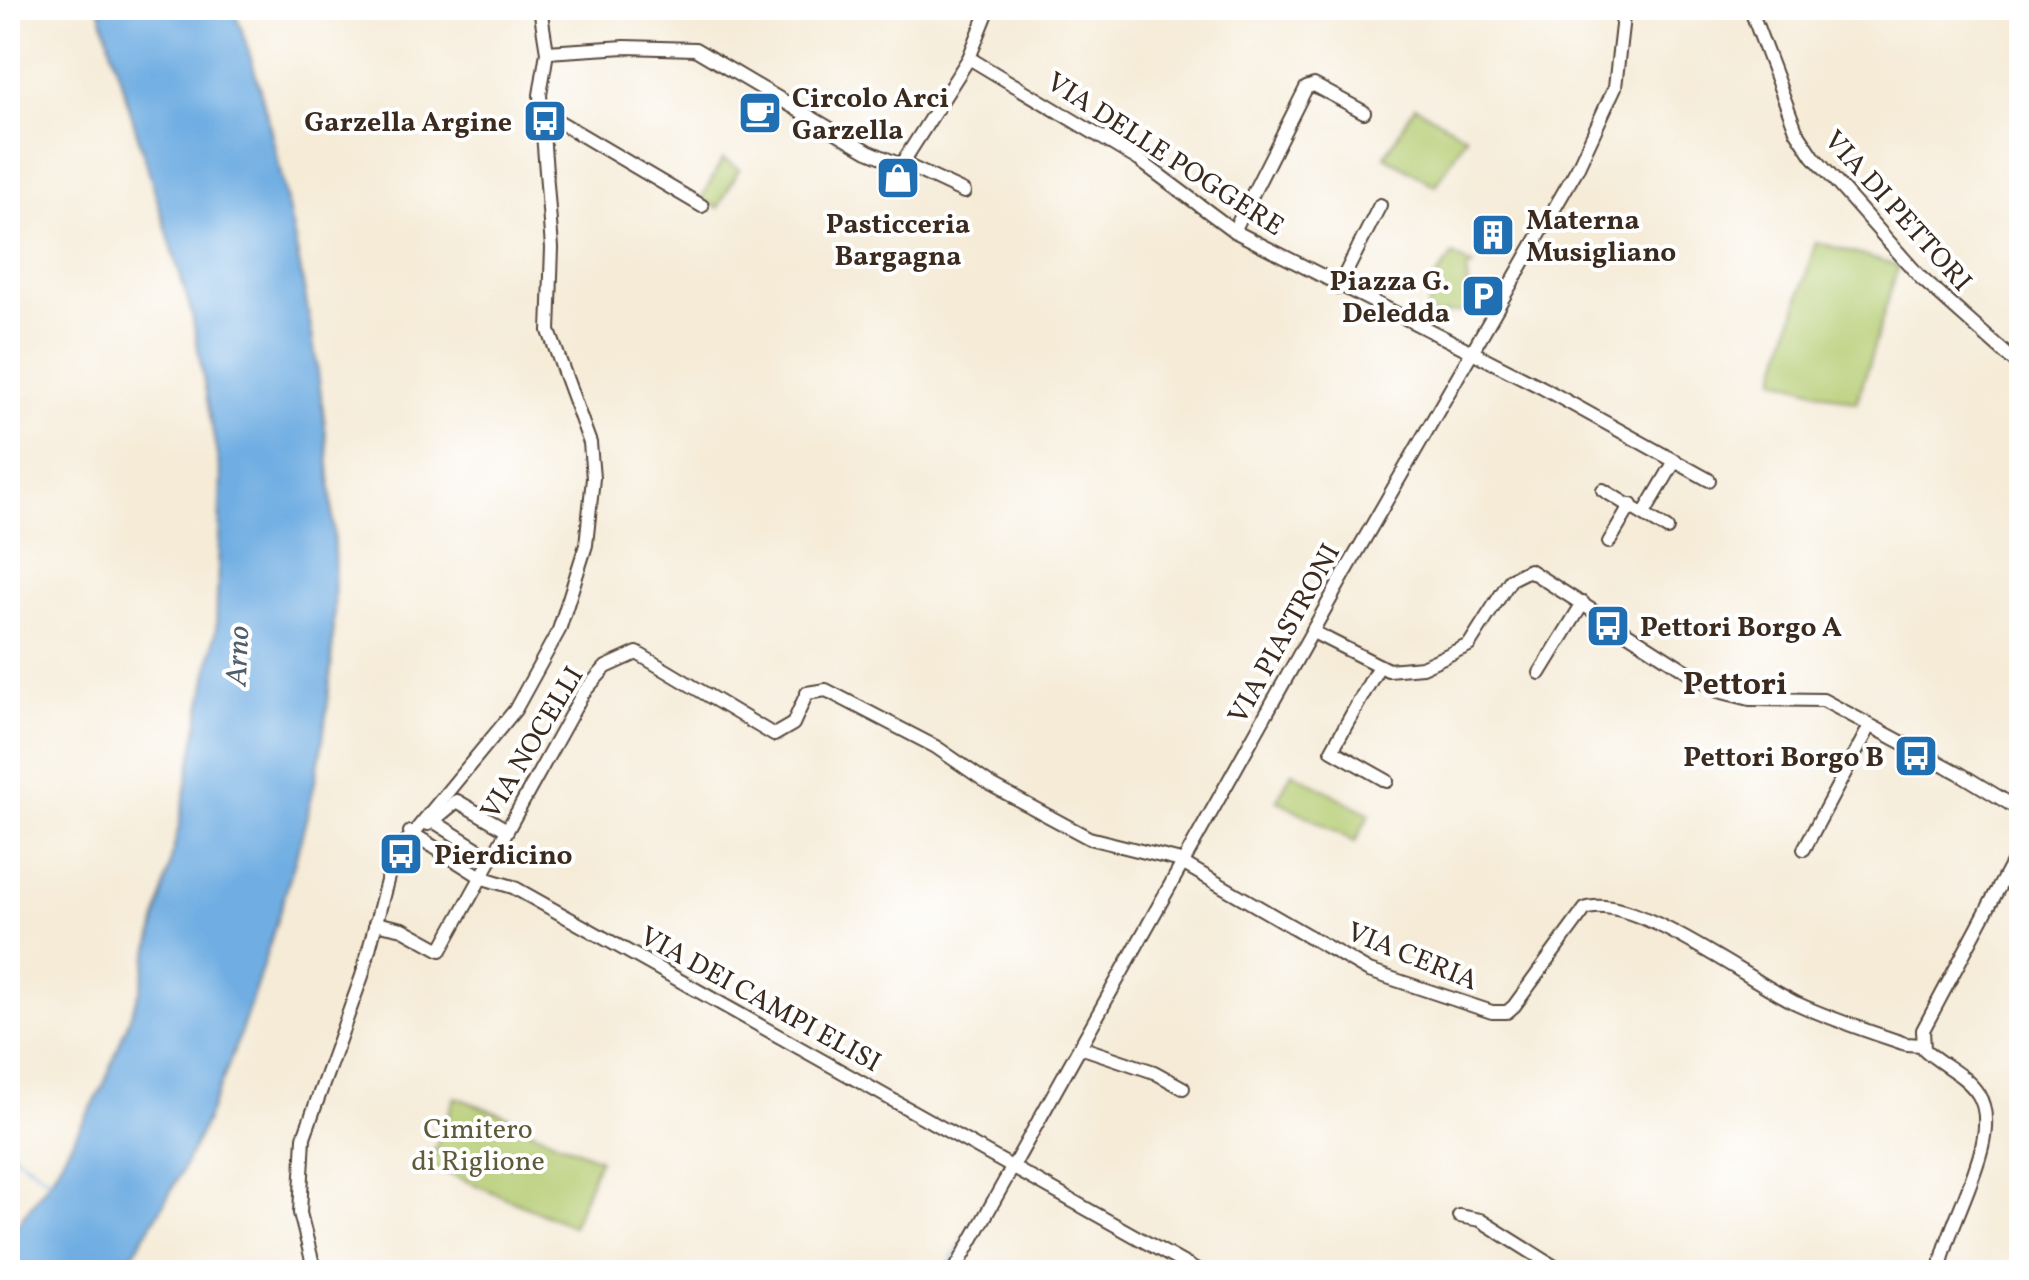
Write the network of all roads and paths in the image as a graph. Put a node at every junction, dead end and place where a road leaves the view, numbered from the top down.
1 (540, 8) edge
2 (989, 8) edge
3 (1624, 8) edge
4 (1750, 8) edge
5 (547, 52) junction
6 (970, 58) junction
7 (541, 112) junction
8 (1364, 112) dead end
9 (904, 164) junction
10 (964, 192) dead end
11 (1380, 204) dead end
12 (702, 206) dead end
13 (1234, 231) junction
14 (1338, 288) junction
15 (1471, 353) junction
16 (2022, 368) edge
17 (1675, 461) junction
18 (1709, 480) dead end
19 (1603, 490) dead end
20 (1631, 506) junction
21 (1645, 512) junction
22 (1667, 529) dead end
23 (1610, 542) dead end
24 (1583, 603) junction
25 (1313, 632) junction
26 (1379, 666) junction
27 (1540, 673) dead end
28 (1870, 726) junction
29 (1387, 780) dead end
30 (2021, 816) edge
31 (433, 822) junction
32 (413, 829) junction
33 (507, 830) junction
34 (2022, 844) edge
35 (1804, 849) dead end
36 (492, 858) junction
37 (1185, 864) junction
38 (483, 878) junction
39 (375, 923) junction
40 (1922, 1045) junction
41 (1084, 1048) junction
42 (1183, 1088) dead end
43 (1013, 1167) junction
44 (1459, 1216) dead end
45 (316, 1272) edge
46 (954, 1272) edge
47 (1199, 1272) edge
48 (1563, 1272) edge
49 (1940, 1272) edge

1 - 5 street
2 - 6 street
3 - 15 street, VIA PIASTRONI
4 - 16 street, VIA DI PETTORI
5 - 7 street
5 - 9 street
6 - 9 street
6 - 13 street, VIA DELLE POGGERE
7 - 12 street
7 - 32 street
8 - 13 street
9 - 10 street
11 - 14 street
13 - 14 street, VIA DELLE POGGERE
14 - 15 street, VIA DELLE POGGERE
15 - 17 street, VIA DELLE POGGERE
15 - 25 street, VIA PIASTRONI
17 - 18 street, VIA DELLE POGGERE
17 - 21 street
19 - 20 street
20 - 21 street
20 - 23 street
21 - 22 street
24 - 26 street
24 - 27 street
24 - 28 street
25 - 26 street
25 - 37 street, VIA PIASTRONI
26 - 29 street
28 - 30 street
28 - 35 street
31 - 32 street
31 - 33 street
31 - 36 street
32 - 38 street
32 - 39 street
33 - 36 street, VIA NOCELLI
33 - 37 street, VIA NOCELLI
34 - 40 street
36 - 38 street, VIA NOCELLI
37 - 40 street, VIA CERIA
37 - 41 street, VIA PIASTRONI
38 - 39 street, VIA NOCELLI
38 - 43 street, VIA DEI CAMPI ELISI
39 - 45 street
40 - 49 street
41 - 42 street
41 - 43 street, VIA PIASTRONI
43 - 46 street, VIA PIASTRONI
43 - 47 street, VIA DEI CAMPI ELISI
44 - 48 street

